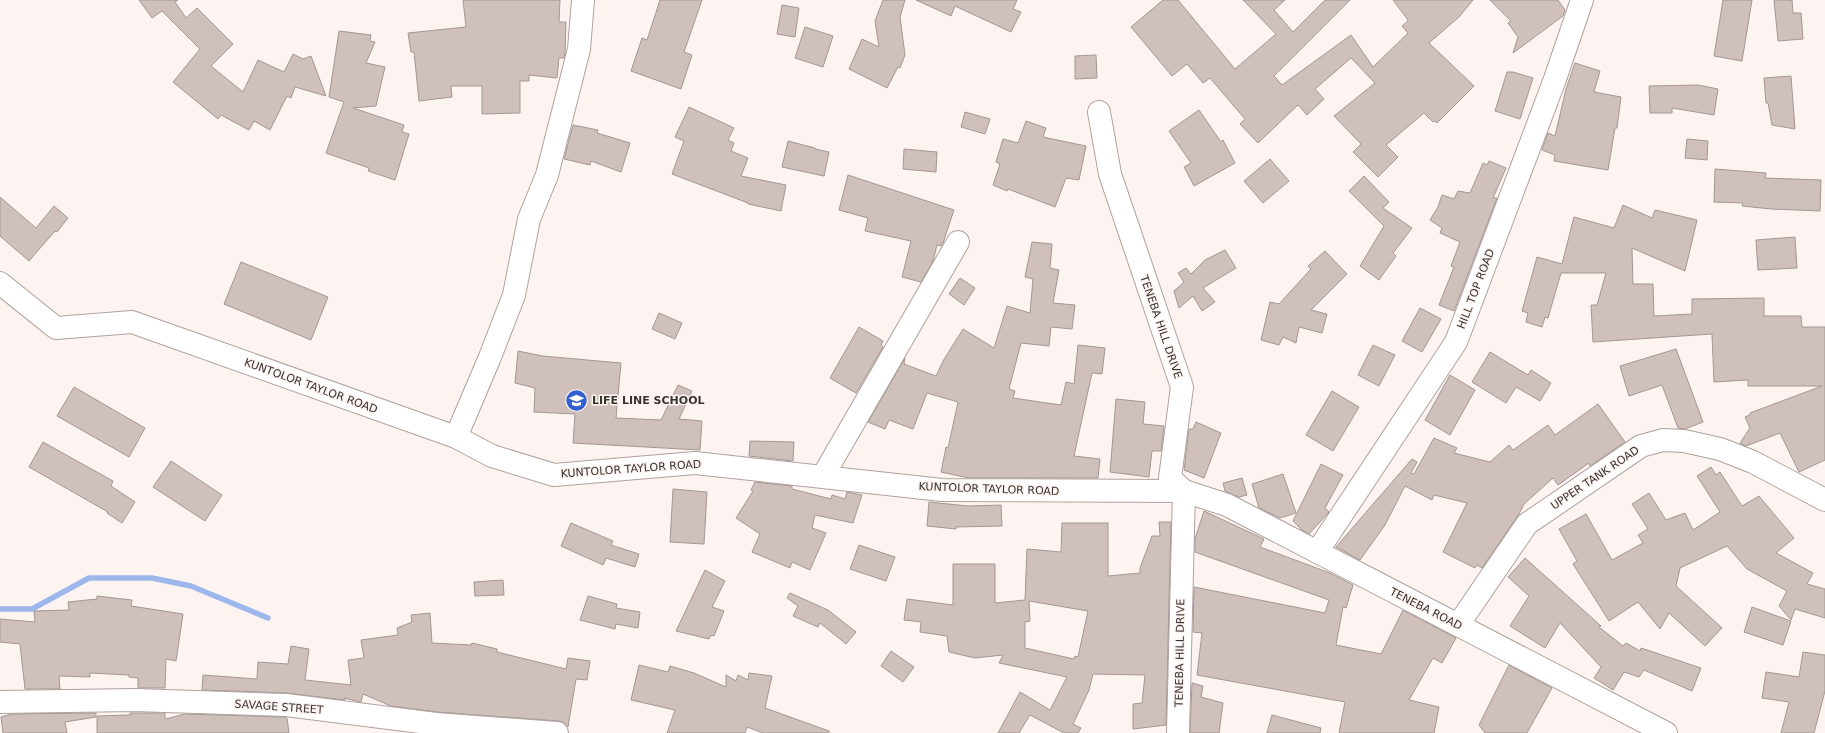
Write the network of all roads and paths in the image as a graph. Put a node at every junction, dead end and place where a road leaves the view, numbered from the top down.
1 (583, 0) edge
2 (1582, 0) edge
3 (1099, 112) dead end
4 (958, 242) dead end
5 (0, 282) edge
6 (456, 437) junction
7 (823, 476) junction
8 (1184, 491) junction
9 (1825, 500) edge
10 (1317, 552) junction
11 (1458, 625) junction
12 (0, 702) edge
13 (428, 729) edge
14 (556, 733) edge
15 (1178, 733) edge
16 (1666, 733) edge

1 - 6 street
2 - 10 street, HILL TOP ROAD
3 - 8 street, TENEBA HILL DRIVE
4 - 7 street
5 - 6 street, KUNTOLOR TAYLOR ROAD
6 - 7 street, KUNTOLOR TAYLOR ROAD
7 - 8 street, KUNTOLOR TAYLOR ROAD
8 - 10 street, TENEBA ROAD
8 - 15 street, TENEBA HILL DRIVE
9 - 11 street, UPPER TANK ROAD
10 - 11 street, TENEBA ROAD
11 - 16 street, TENEBA ROAD
12 - 13 street, SAVAGE STREET
13 - 14 street, SAVAGE STREET

